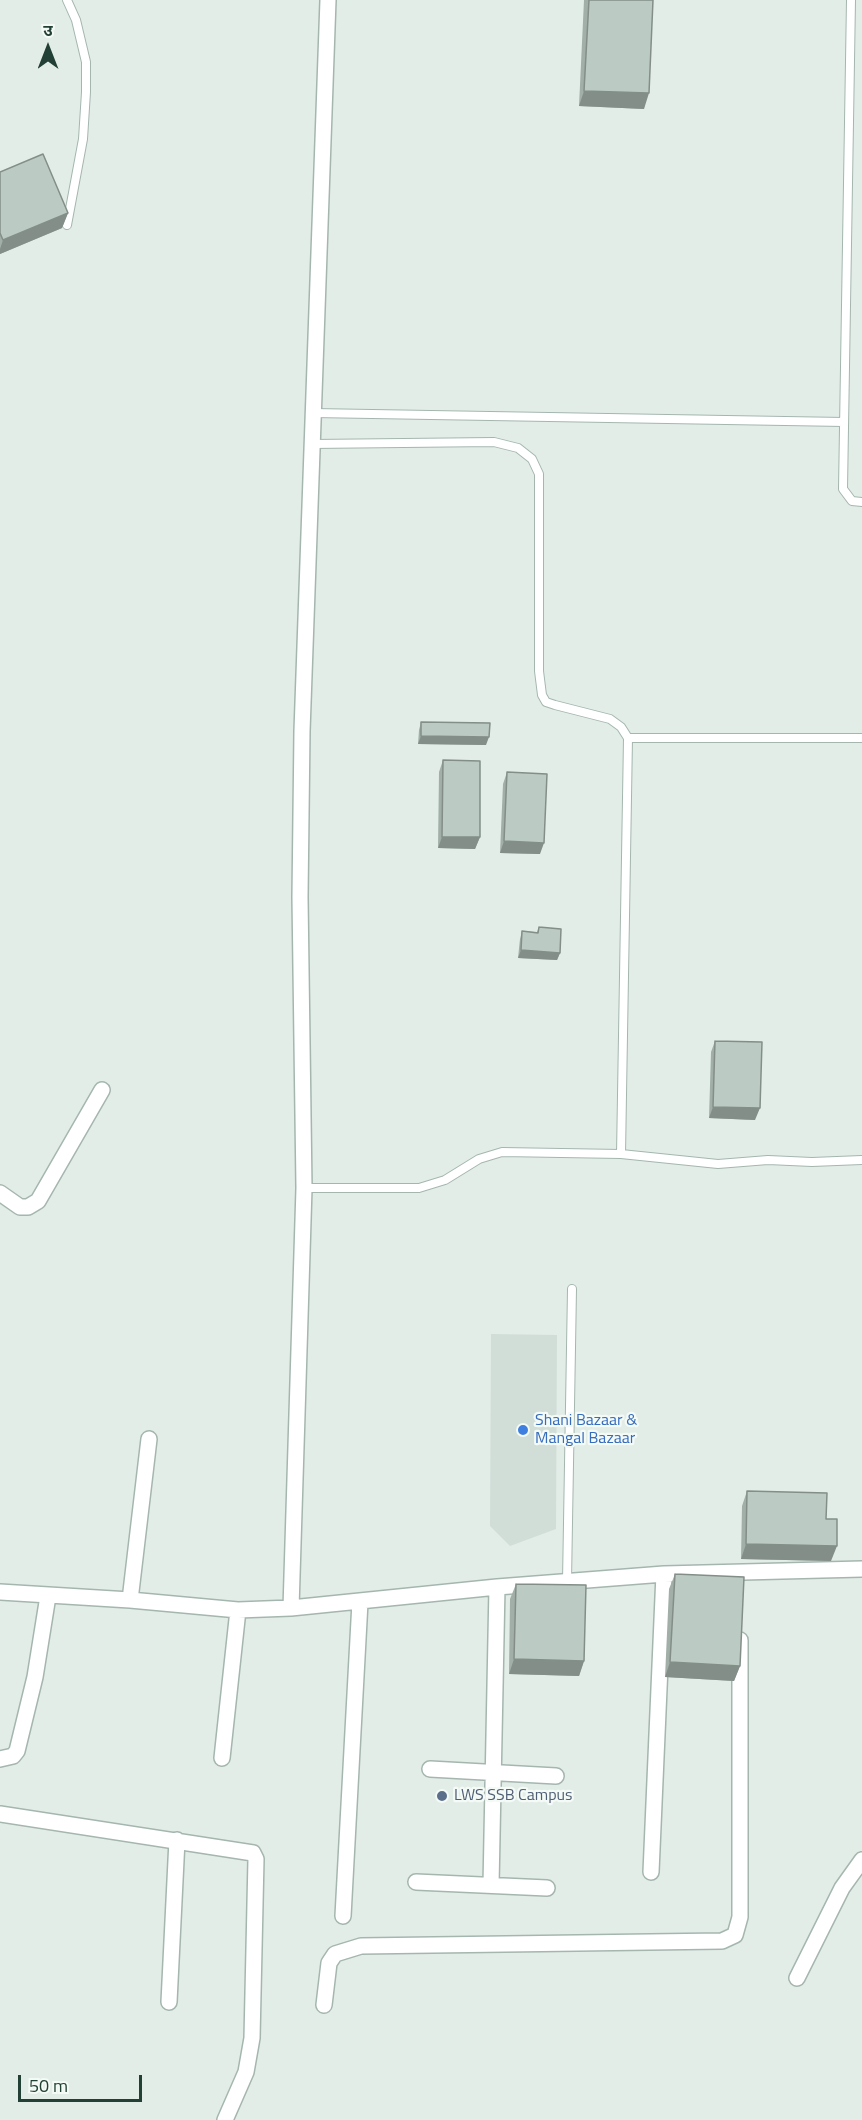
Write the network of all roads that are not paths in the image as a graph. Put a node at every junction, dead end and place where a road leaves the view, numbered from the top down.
1 (66, 0) edge
2 (328, 0) edge
3 (851, 0) edge
4 (67, 225) edge
5 (313, 413) junction
6 (844, 422) junction
7 (312, 444) junction
8 (862, 502) edge
9 (628, 738) junction
10 (862, 738) edge
11 (102, 1090) dead end
12 (621, 1154) junction
13 (862, 1160) edge
14 (304, 1188) junction
15 (0, 1193) edge
16 (572, 1289) dead end
17 (149, 1439) dead end
18 (862, 1569) edge
19 (664, 1575) junction
20 (567, 1581) junction
21 (497, 1587) junction
22 (0, 1592) edge
23 (48, 1596) junction
24 (130, 1600) junction
25 (360, 1602) junction
26 (291, 1608) junction
27 (238, 1610) junction
28 (740, 1623) edge
29 (222, 1758) dead end
30 (0, 1759) edge
31 (430, 1769) dead end
32 (494, 1772) junction
33 (556, 1776) dead end
34 (0, 1814) edge
35 (177, 1840) junction
36 (862, 1860) edge
37 (651, 1872) dead end
38 (416, 1882) dead end
39 (491, 1885) junction
40 (547, 1888) dead end
41 (343, 1916) dead end
42 (796, 1978) dead end
43 (169, 2002) dead end
44 (324, 2005) dead end
45 (225, 2120) edge

1 - 4 lane
2 - 5 street
3 - 6 lane
5 - 6 lane
5 - 7 street
6 - 8 lane
7 - 9 lane
7 - 14 street
9 - 10 lane
9 - 12 lane
11 - 15 street
12 - 13 lane
12 - 14 lane
14 - 26 street
16 - 20 lane
17 - 24 street
18 - 19 street
19 - 20 street
19 - 37 street
20 - 21 street
21 - 25 street
21 - 32 street
22 - 23 street
23 - 24 street
23 - 30 street
24 - 27 street
25 - 26 street
25 - 41 street
26 - 27 street
27 - 29 street
28 - 44 street
31 - 32 street
32 - 33 street
32 - 39 street
34 - 35 street
35 - 43 street
35 - 45 street
36 - 42 street
38 - 39 street
39 - 40 street

